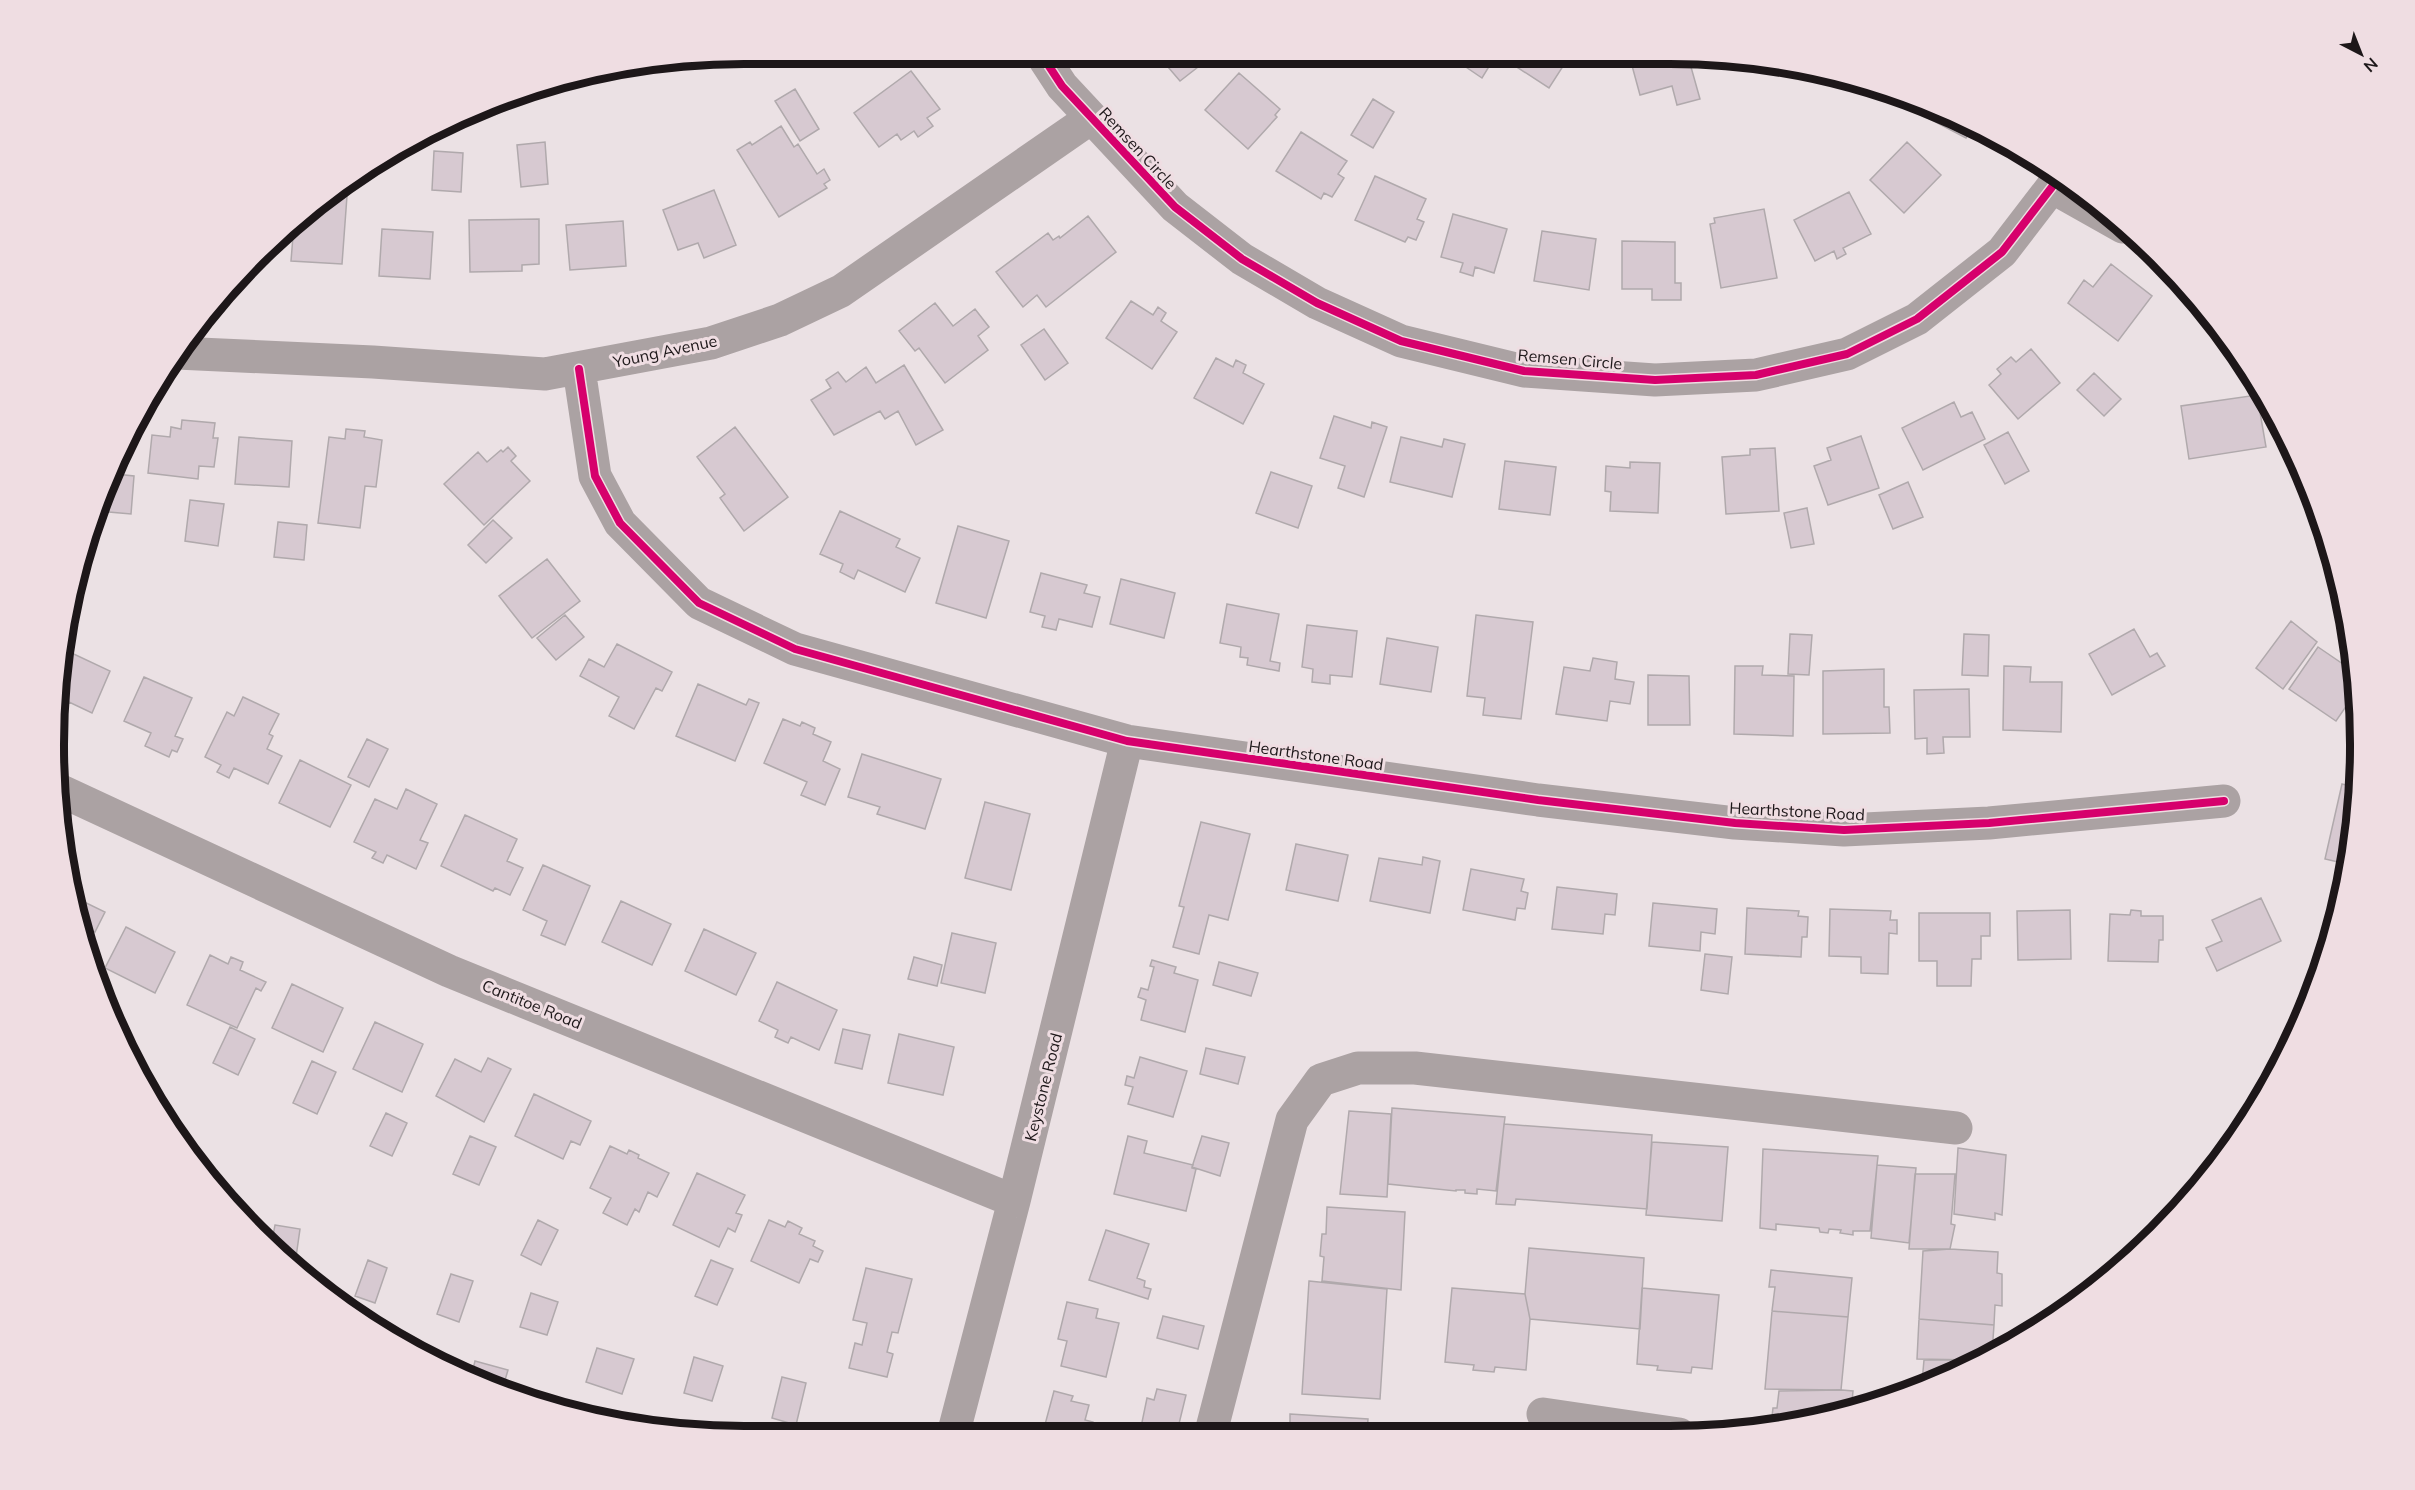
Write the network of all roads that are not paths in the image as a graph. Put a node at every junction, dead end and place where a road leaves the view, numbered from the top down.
1 (1048, 64) edge
2 (1091, 118) junction
3 (2053, 183) edge
4 (189, 354) edge
5 (579, 369) junction
6 (1127, 741) junction
7 (66, 793) edge
8 (2224, 801) dead end
9 (1956, 1128) dead end
10 (1014, 1201) junction
11 (1543, 1414) dead end
12 (955, 1426) edge
13 (1213, 1426) edge
14 (1625, 1426) edge

1 - 2 street, Remsen Circle
2 - 3 street, Remsen Circle
2 - 5 street, Young Avenue
4 - 5 street, Young Avenue
5 - 6 street, Hearthstone Road
6 - 8 street, Hearthstone Road
6 - 10 street, Keystone Road
7 - 10 street, Cantitoe Road
9 - 13 street
10 - 12 street, Keystone Road
11 - 14 street

